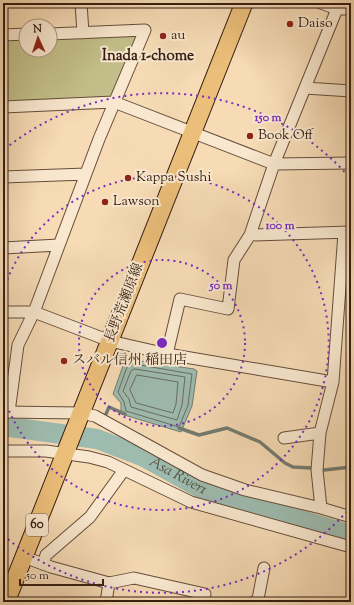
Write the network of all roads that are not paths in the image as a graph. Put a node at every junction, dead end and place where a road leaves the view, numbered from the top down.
1 (81, 3) edge
2 (244, 3) edge
3 (321, 3) edge
4 (337, 9) junction
5 (351, 9) edge
6 (83, 33) junction
7 (18, 34) edge
8 (58, 34) edge
9 (3, 35) edge
10 (305, 88) junction
11 (351, 91) edge
12 (114, 102) junction
13 (3, 106) edge
14 (192, 132) junction
15 (351, 163) edge
16 (274, 164) junction
17 (86, 174) junction
18 (3, 177) edge
19 (348, 232) edge
20 (250, 234) junction
21 (58, 246) junction
22 (3, 248) edge
23 (3, 312) edge
24 (34, 312) junction
25 (110, 341) junction
26 (167, 354) junction
27 (333, 382) junction
28 (6, 412) edge
29 (80, 416) junction
30 (320, 433) junction
31 (284, 438) dead end
32 (67, 450) junction
33 (3, 451) edge
34 (124, 470) junction
35 (321, 508) junction
36 (351, 516) edge
37 (351, 547) edge
38 (24, 557) junction
39 (43, 564) junction
40 (264, 568) dead end
41 (109, 583) junction
42 (205, 594) dead end
43 (5, 600) edge
44 (106, 602) edge
45 (254, 602) edge

1 - 6 street
2 - 14 main road, 長野荒瀬原線 / 60
3 - 4 street
4 - 5 street
4 - 10 street
6 - 8 street
6 - 12 street
7 - 9 street
10 - 11 street
10 - 16 street
12 - 13 street
12 - 14 street
12 - 17 street
14 - 16 street
14 - 25 main road, 長野荒瀬原線 / 60
15 - 16 street
16 - 20 street
17 - 18 street
17 - 21 street
19 - 20 street
19 - 27 street
20 - 26 street
21 - 22 street
21 - 24 street
23 - 24 street
24 - 25 street
24 - 28 street
25 - 26 street
25 - 29 main road, 長野荒瀬原線 / 60
26 - 27 street
27 - 30 street
28 - 29 street
29 - 32 main road, 長野荒瀬原線 / 60
29 - 35 street
30 - 31 street
30 - 35 street
32 - 33 street
32 - 34 street
32 - 38 main road, 長野荒瀬原線 / 60
34 - 37 street
34 - 39 street
35 - 36 street
38 - 39 street
38 - 43 main road, 長野荒瀬原線 / 60
39 - 41 street
40 - 45 street
41 - 42 street
41 - 44 street

